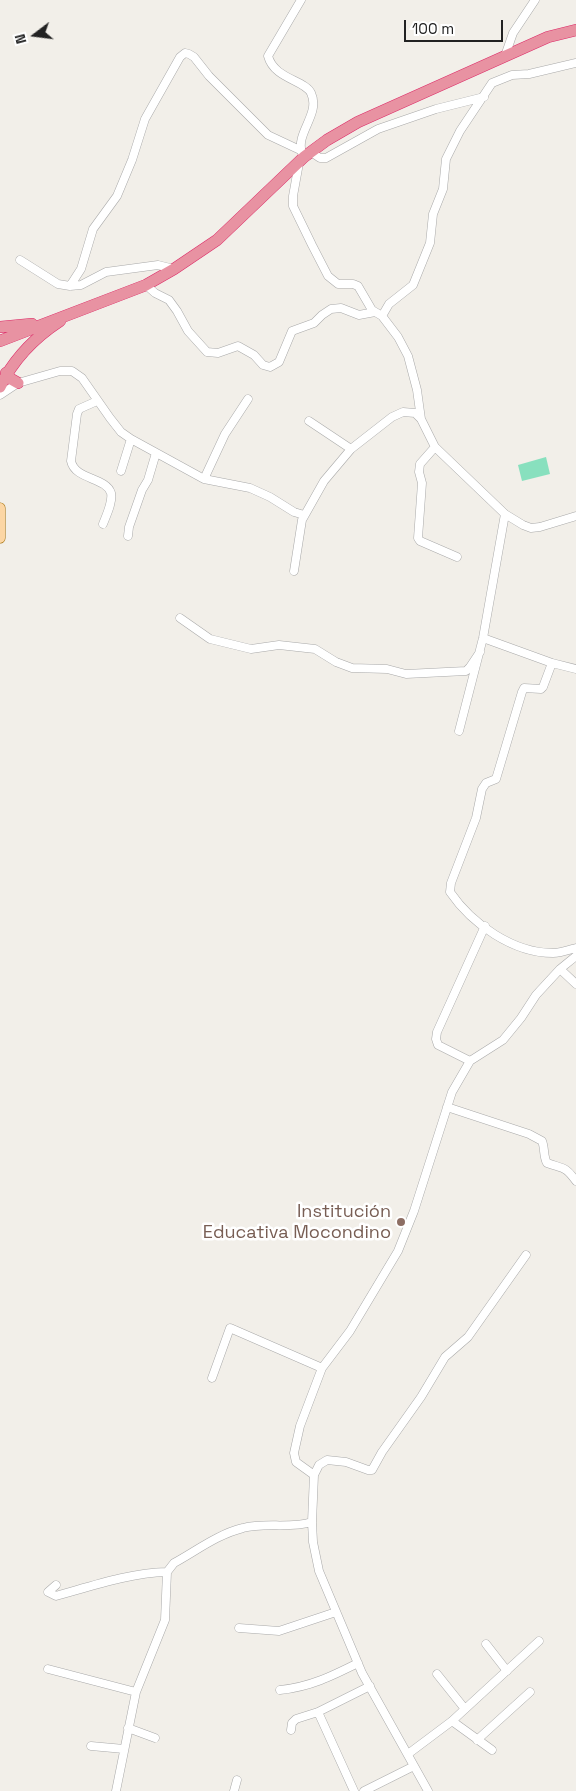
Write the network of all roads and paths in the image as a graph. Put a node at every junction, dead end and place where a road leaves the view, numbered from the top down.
1 (300, 0) edge
2 (535, 0) edge
3 (576, 30) edge
4 (505, 56) junction
5 (576, 63) edge
6 (484, 97) junction
7 (303, 156) junction
8 (20, 260) dead end
9 (174, 270) junction
10 (146, 285) junction
11 (70, 286) junction
12 (74, 312) junction
13 (379, 314) junction
14 (48, 321) junction
15 (0, 327) edge
16 (0, 341) edge
17 (6, 374) junction
18 (18, 383) junction
19 (0, 387) edge
20 (0, 395) edge
21 (248, 399) dead end
22 (97, 402) junction
23 (421, 419) junction
24 (309, 421) dead end
25 (131, 439) junction
26 (434, 446) junction
27 (350, 449) junction
28 (156, 453) junction
29 (121, 471) dead end
30 (204, 478) junction
31 (0, 508) edge
32 (505, 514) junction
33 (304, 515) junction
34 (576, 516) edge
35 (104, 524) dead end
36 (1, 527) edge
37 (128, 536) dead end
38 (0, 538) edge
39 (457, 557) dead end
40 (294, 571) dead end
41 (180, 618) dead end
42 (483, 638) junction
43 (480, 652) junction
44 (552, 663) junction
45 (576, 668) edge
46 (459, 731) dead end
47 (485, 926) junction
48 (576, 948) edge
49 (576, 956) edge
50 (560, 969) junction
51 (576, 984) edge
52 (470, 1061) junction
53 (447, 1107) junction
54 (576, 1181) edge
55 (526, 1255) dead end
56 (322, 1368) junction
57 (212, 1378) dead end
58 (314, 1475) junction
59 (312, 1522) junction
60 (167, 1572) junction
61 (56, 1585) dead end
62 (336, 1612) junction
63 (239, 1628) dead end
64 (539, 1641) dead end
65 (486, 1644) dead end
66 (358, 1662) junction
67 (48, 1669) dead end
68 (507, 1671) junction
69 (437, 1674) dead end
70 (370, 1686) junction
71 (280, 1690) dead end
72 (136, 1692) junction
73 (530, 1692) dead end
74 (465, 1709) junction
75 (318, 1712) junction
76 (452, 1721) junction
77 (128, 1728) junction
78 (291, 1730) dead end
79 (155, 1738) dead end
80 (477, 1740) junction
81 (91, 1746) dead end
82 (124, 1749) junction
83 (492, 1750) dead end
84 (408, 1754) junction
85 (414, 1766) junction
86 (237, 1780) dead end
87 (116, 1791) edge
88 (234, 1791) edge
89 (354, 1791) edge
90 (364, 1791) edge
91 (428, 1791) edge

1 - 7 street
2 - 4 street
3 - 4 highway
4 - 7 highway
5 - 6 street
6 - 7 street
6 - 13 street
7 - 9 highway
7 - 11 street
7 - 13 street
8 - 11 street
9 - 10 highway
9 - 11 street
10 - 12 highway
10 - 13 street
12 - 14 highway
12 - 17 highway
13 - 23 street
14 - 15 highway
14 - 16 highway
17 - 18 highway
17 - 19 highway
18 - 20 street
18 - 22 street
21 - 30 street
22 - 25 street
22 - 35 street
23 - 26 street
23 - 27 street
24 - 27 street
25 - 28 street
25 - 29 street
26 - 32 street
26 - 39 street
27 - 33 street
28 - 30 street
28 - 37 street
30 - 33 street
31 - 36 main road
32 - 34 street
32 - 42 street
33 - 40 street
36 - 38 main road
41 - 43 street
42 - 43 street
42 - 44 street
43 - 46 street
44 - 45 street
44 - 47 street
47 - 48 street
47 - 52 street
49 - 50 street
50 - 51 street
50 - 52 street
52 - 53 street
53 - 54 street
53 - 56 street
55 - 58 street
56 - 57 street
56 - 58 street
58 - 59 street
59 - 60 street
59 - 62 street
60 - 61 street
60 - 72 street
62 - 63 street
62 - 66 street
64 - 68 street
65 - 68 street
66 - 70 street
66 - 71 street
67 - 72 street
68 - 74 street
69 - 74 street
70 - 75 street
70 - 84 street
72 - 77 street
73 - 80 street
74 - 76 street
75 - 78 street
75 - 89 street
76 - 80 street
76 - 84 street
77 - 79 street
77 - 82 street
80 - 83 street
81 - 82 street
82 - 87 street
84 - 85 street
85 - 90 street
85 - 91 street
86 - 88 street

